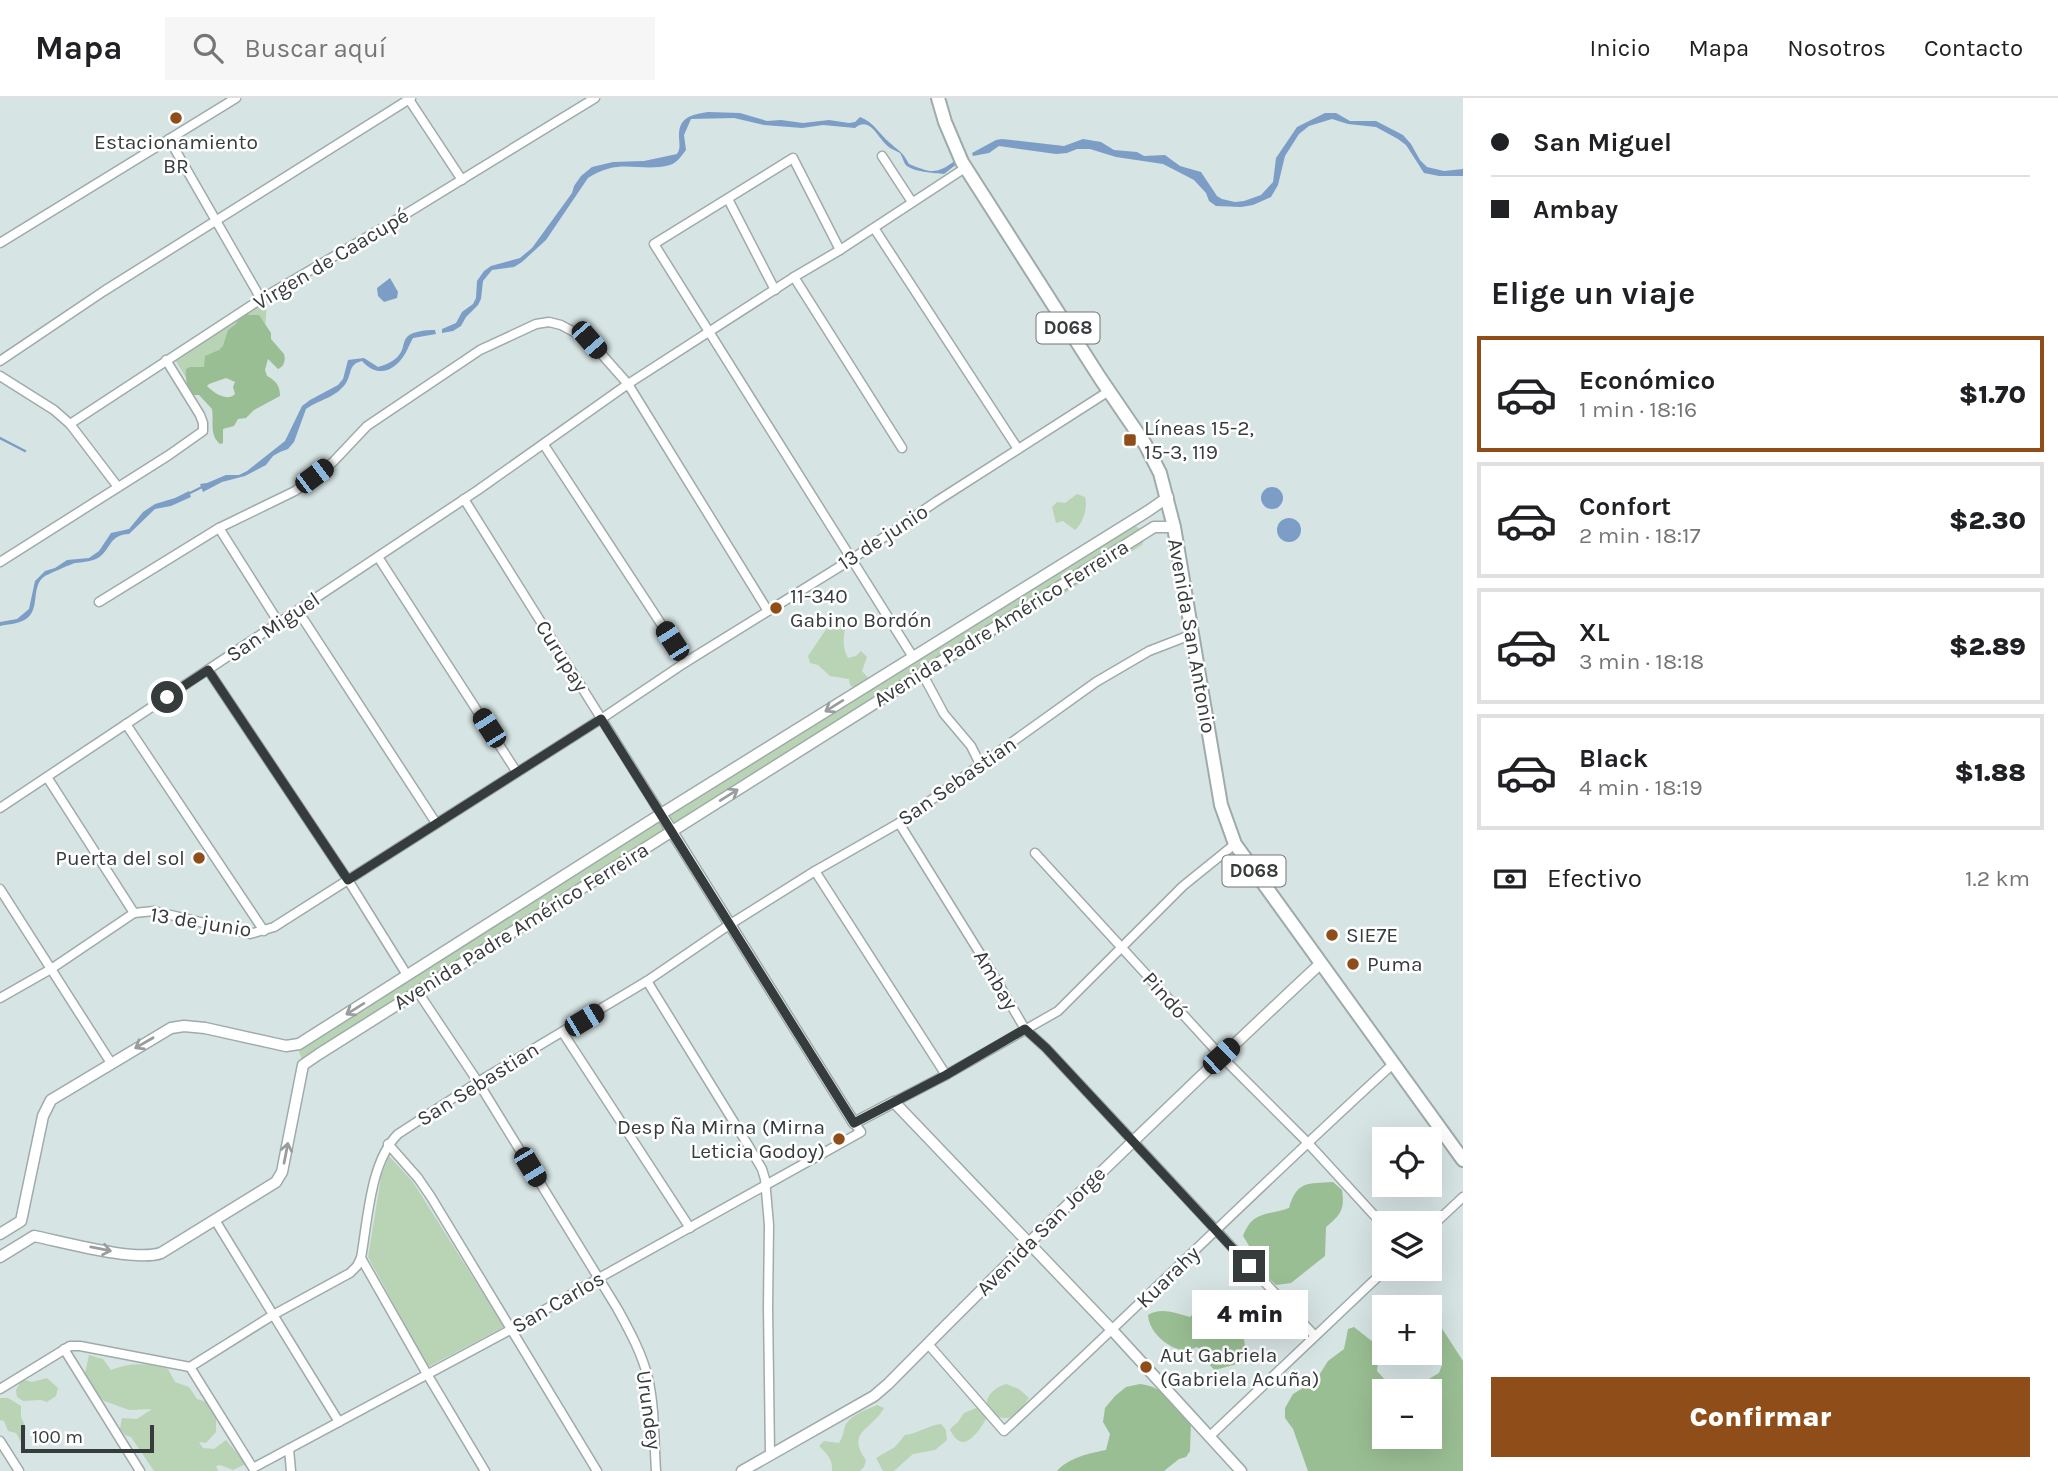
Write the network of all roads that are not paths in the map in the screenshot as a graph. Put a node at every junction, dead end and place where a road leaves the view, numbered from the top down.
1 (236, 98) edge
2 (410, 98) edge
3 (595, 98) edge
4 (939, 98) edge
5 (169, 139) junction
6 (883, 156) dead end
7 (961, 160) junction
8 (462, 180) junction
9 (728, 199) junction
10 (912, 202) junction
11 (217, 220) junction
12 (874, 228) junction
13 (0, 243) edge
14 (840, 250) junction
15 (794, 277) junction
16 (775, 290) junction
17 (261, 299) junction
18 (710, 332) junction
19 (166, 360) junction
20 (0, 361) edge
21 (0, 376) edge
22 (628, 384) junction
23 (1109, 391) junction
24 (70, 424) junction
25 (544, 445) junction
26 (902, 448) dead end
27 (1018, 449) junction
28 (118, 487) junction
29 (1168, 497) junction
30 (464, 499) junction
31 (1148, 512) junction
32 (1154, 527) junction
33 (1174, 527) junction
34 (219, 528) junction
35 (378, 557) junction
36 (852, 559) junction
37 (0, 562) edge
38 (99, 602) dead end
39 (298, 611) junction
40 (768, 611) junction
41 (279, 623) junction
42 (1193, 634) junction
43 (913, 657) junction
44 (686, 662) junction
45 (208, 670) junction
46 (922, 673) junction
47 (601, 719) junction
48 (126, 724) junction
49 (980, 764) junction
50 (516, 771) junction
51 (47, 777) junction
52 (0, 808) edge
53 (661, 814) junction
54 (436, 823) junction
55 (899, 823) junction
56 (671, 831) junction
57 (1235, 844) junction
58 (1035, 853) dead end
59 (815, 871) junction
60 (348, 880) junction
61 (0, 889) edge
62 (134, 913) junction
63 (729, 925) junction
64 (264, 931) junction
65 (1122, 948) junction
66 (1320, 964) junction
67 (51, 969) junction
68 (407, 975) junction
69 (647, 981) junction
70 (418, 992) junction
71 (0, 998) edge
72 (1025, 1029) junction
73 (562, 1033) junction
74 (286, 1046) junction
75 (1221, 1056) junction
76 (111, 1063) junction
77 (1393, 1064) junction
78 (303, 1065) junction
79 (946, 1075) junction
80 (478, 1082) junction
81 (894, 1102) junction
82 (854, 1123) junction
83 (860, 1132) joint
84 (1133, 1141) junction
85 (1307, 1142) junction
86 (388, 1144) junction
87 (1463, 1160) edge
88 (766, 1184) junction
89 (1463, 1197) edge
90 (1372, 1213) edge
91 (1442, 1217) edge
92 (215, 1220) junction
93 (20, 1221) junction
94 (690, 1228) junction
95 (1216, 1231) junction
96 (0, 1234) edge
97 (34, 1236) junction
98 (1028, 1242) junction
99 (0, 1256) edge
100 (361, 1258) junction
101 (598, 1278) junction
102 (1373, 1281) edge
103 (273, 1315) junction
104 (512, 1329) junction
105 (1113, 1331) junction
106 (1315, 1336) junction
107 (928, 1344) junction
108 (64, 1349) junction
109 (190, 1367) junction
110 (427, 1374) junction
111 (0, 1389) edge
112 (339, 1422) junction
113 (1210, 1436) junction
114 (0, 1441) edge
115 (289, 1449) junction
116 (770, 1454) junction
117 (19, 1471) edge
118 (140, 1471) edge
119 (290, 1471) edge
120 (485, 1471) edge
121 (597, 1471) edge
122 (656, 1471) edge
123 (741, 1471) edge
124 (1241, 1471) edge

1 - 5 street
2 - 8 street
2 - 11 street
3 - 8 street, Virgen de Caacupé
4 - 7 main road, Avenida San Antonio / D068
5 - 11 street
5 - 13 street
6 - 10 street
7 - 10 street, San Miguel
7 - 23 main road, Avenida San Antonio / D068
8 - 17 street, Virgen de Caacupé
9 - 14 street
9 - 16 street
9 - 18 street
10 - 12 street, San Miguel
11 - 17 street
11 - 20 street
12 - 14 street, San Miguel
12 - 27 street
14 - 15 street, San Miguel
15 - 16 street, San Miguel
15 - 26 street
16 - 18 street, San Miguel
17 - 19 street, Virgen de Caacupé
18 - 22 street, San Miguel
18 - 36 street
19 - 24 street, Virgen de Caacupé
19 - 28 street
21 - 24 street
22 - 25 street, San Miguel
22 - 34 street
22 - 40 street
23 - 27 street, 13 de junio
23 - 29 main road, Avenida San Antonio / D068
24 - 28 street
25 - 30 street, San Miguel
25 - 44 street
27 - 36 street, 13 de junio
28 - 37 street
29 - 31 street, Avenida Padre Américo Ferreira
29 - 33 main road, Avenida San Antonio / D068
30 - 35 street, San Miguel
30 - 47 street, Curupay
31 - 32 street
31 - 43 street, Avenida Padre Américo Ferreira
32 - 33 street
32 - 46 street, Avenida Padre Américo Ferreira
33 - 42 main road, Avenida San Antonio / D068
34 - 38 street
34 - 41 street
35 - 39 street, San Miguel
35 - 50 street
36 - 40 street, 13 de junio
36 - 43 street
39 - 41 street, San Miguel
39 - 54 street
40 - 44 street, 13 de junio
41 - 45 street, San Miguel
42 - 49 street, San Sebastian
42 - 57 main road, Avenida San Antonio / D068
43 -> 53 street, Avenida Padre Américo Ferreira
44 - 47 street, 13 de junio
45 - 48 street, San Miguel
45 - 60 street
46 - 49 street
56 -> 46 street, Avenida Padre Américo Ferreira
47 - 50 street, 13 de junio
47 - 53 street, Curupay
48 - 51 street, San Miguel
48 - 64 street
49 - 55 street, San Sebastian
50 - 54 street, 13 de junio
51 - 52 street, San Miguel
51 - 62 street
53 - 56 street, Curupay
53 - 68 street, Avenida Padre Américo Ferreira
54 - 60 street, 13 de junio
55 - 59 street, San Sebastian
55 - 72 street, Ambay
56 - 63 street, Curupay
56 - 70 street, Avenida Padre Américo Ferreira
57 - 65 street
57 - 66 main road, Avenida San Antonio / D068
58 - 65 street, Pindó
59 - 63 street, San Sebastian
59 - 79 street
60 - 64 street, 13 de junio
60 - 68 street
61 - 67 street
62 - 64 street, 13 de junio
62 - 67 street, 13 de junio
63 - 69 street, San Sebastian
63 - 82 street, Curupay
65 - 72 street
65 - 75 street, Pindó
66 - 75 street, Avenida San Jorge
66 - 77 main road, Avenida San Antonio / D068
67 - 71 street, 13 de junio
67 - 76 street
68 -> 74 street, Avenida Padre Américo Ferreira
69 - 73 street, San Sebastian
69 - 88 street
70 - 78 street, Avenida Padre Américo Ferreira
70 - 80 street, Urundey
72 - 79 street
72 - 84 street, Ambay
73 - 80 street, San Sebastian
73 - 94 street
74 -> 76 street
74 - 78 street
75 - 84 street, Avenida San Jorge
75 - 85 street, Pindó
76 - 93 street
77 - 85 street, Kuarahy
77 - 87 main road, Avenida San Antonio / D068
92 -> 78 street
79 - 81 street
80 - 86 street, San Sebastian
80 - 101 street, Urundey
81 - 82 street
81 - 98 street
82 - 83 street, Curupay
83 - 88 street, San Carlos
84 - 95 street, Ambay
84 - 98 street, Avenida San Jorge
85 - 90 street, Pindó
85 - 95 street, Kuarahy
86 - 100 street, San Sebastian
86 - 104 street
88 - 94 street, San Carlos
88 - 116 street
89 - 91 street
97 -> 92 street
92 - 103 street
93 - 96 street
93 - 97 street
94 - 101 street, San Carlos
95 - 105 street, Kuarahy
95 - 106 street, Ambay
97 - 99 street
98 - 105 street
98 - 107 street, Avenida San Jorge
100 - 103 street
100 - 110 street
101 - 104 street, San Carlos
101 - 122 street, Urundey
102 - 106 street
103 - 109 street
103 - 112 street
104 - 110 street, San Carlos
104 - 121 street
105 - 107 street, Kuarahy
105 - 113 street
106 - 113 street
107 - 116 street, Avenida San Jorge
108 - 109 street
108 - 111 street
108 - 118 street
109 - 115 street, San Carlos
110 - 112 street, San Carlos
110 - 120 street
112 - 115 street, San Carlos
113 - 124 street
114 - 117 street
115 - 119 street
116 - 123 street, Avenida San Jorge

